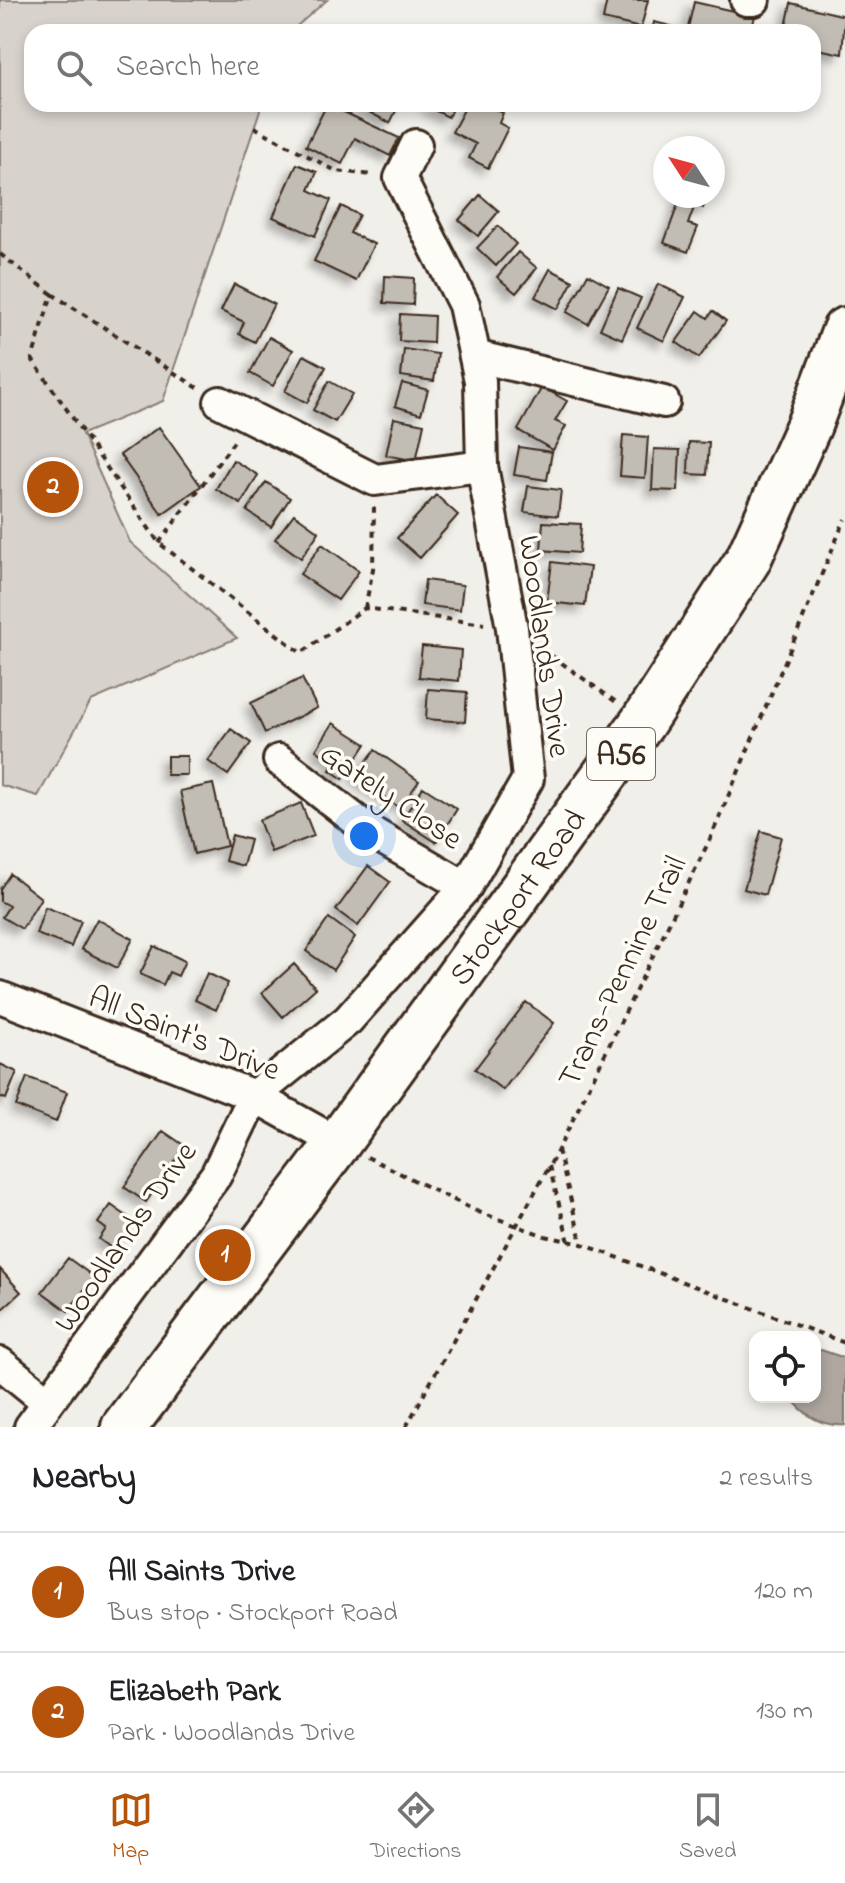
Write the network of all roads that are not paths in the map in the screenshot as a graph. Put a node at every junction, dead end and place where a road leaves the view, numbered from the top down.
1 (746, 0) edge
2 (754, 0) edge
3 (416, 145) dead end
4 (845, 330) edge
5 (475, 356) junction
6 (220, 402) road end
7 (664, 402) dead end
8 (482, 466) junction
9 (279, 760) dead end
10 (466, 887) junction
11 (0, 997) edge
12 (254, 1096) junction
13 (338, 1143) junction
14 (0, 1363) edge
15 (48, 1402) junction
16 (30, 1427) edge
17 (124, 1427) edge

1 - 2 street
3 - 5 street, Woodlands Drive
4 - 13 main road, Stockport Road / A56
5 - 7 street
5 - 8 street, Woodlands Drive
6 - 8 street
8 - 10 street, Woodlands Drive
9 - 10 street, Gately Close
10 - 12 street, Woodlands Drive
11 - 12 street, All Saint's Drive
12 - 13 street, All Saint's Drive
12 - 15 street, Woodlands Drive
13 - 17 main road, Stockport Road / A56
14 - 15 street
15 - 16 street, Woodlands Drive

